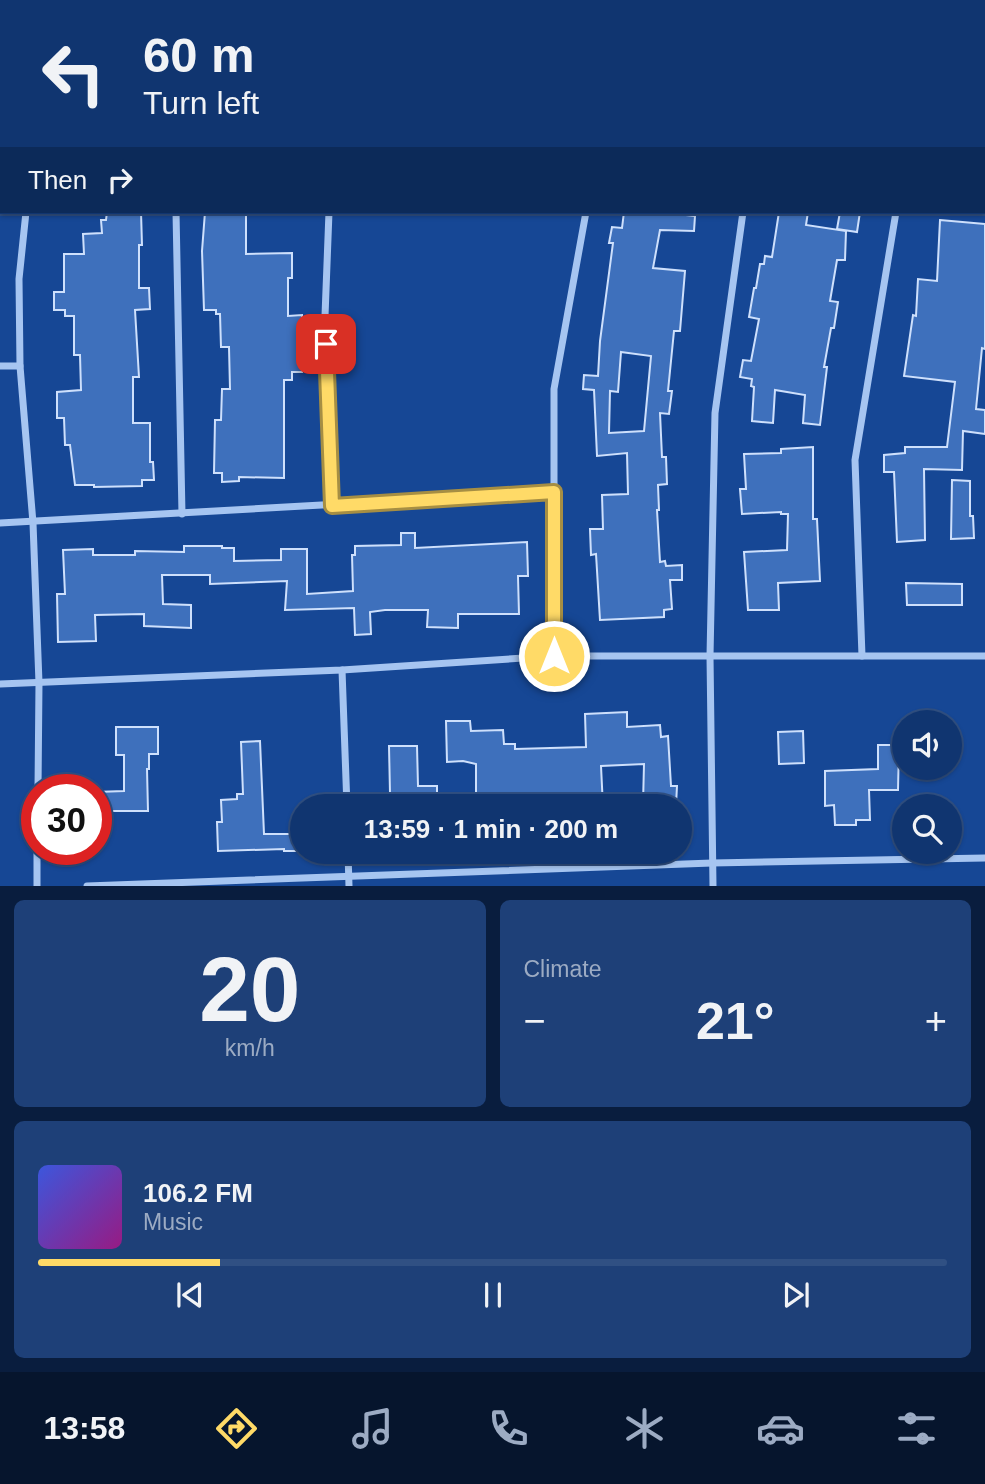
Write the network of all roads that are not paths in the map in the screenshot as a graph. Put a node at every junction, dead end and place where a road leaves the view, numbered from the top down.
1 (26, 214) edge
2 (176, 214) edge
3 (329, 214) edge
4 (586, 214) edge
5 (743, 214) edge
6 (896, 214) edge
7 (0, 366) edge
8 (20, 366) junction
9 (554, 492) junction
10 (332, 506) junction
11 (182, 514) junction
12 (0, 523) edge
13 (33, 523) junction
14 (554, 656) junction
15 (710, 656) junction
16 (862, 656) junction
17 (985, 656) edge
18 (342, 670) junction
19 (39, 683) junction
20 (0, 684) edge
21 (38, 774) edge
22 (347, 794) edge
23 (985, 858) edge
24 (712, 863) junction
25 (349, 864) edge
26 (37, 865) edge
27 (349, 875) junction
28 (37, 886) edge
29 (87, 886) edge
30 (349, 886) edge
31 (713, 886) edge

1 - 8 street
2 - 11 street
3 - 10 street
4 - 9 street
5 - 15 street
6 - 16 street
7 - 8 street
8 - 13 street
9 - 10 street
9 - 14 street
10 - 11 street
11 - 13 street
12 - 13 street
13 - 19 street
14 - 15 street
14 - 18 street
15 - 16 street
15 - 24 street
16 - 17 street
18 - 19 street
18 - 22 street
19 - 20 street
19 - 21 street
23 - 24 street
24 - 27 street
24 - 31 street
25 - 27 street
26 - 28 street
27 - 29 street
27 - 30 street

